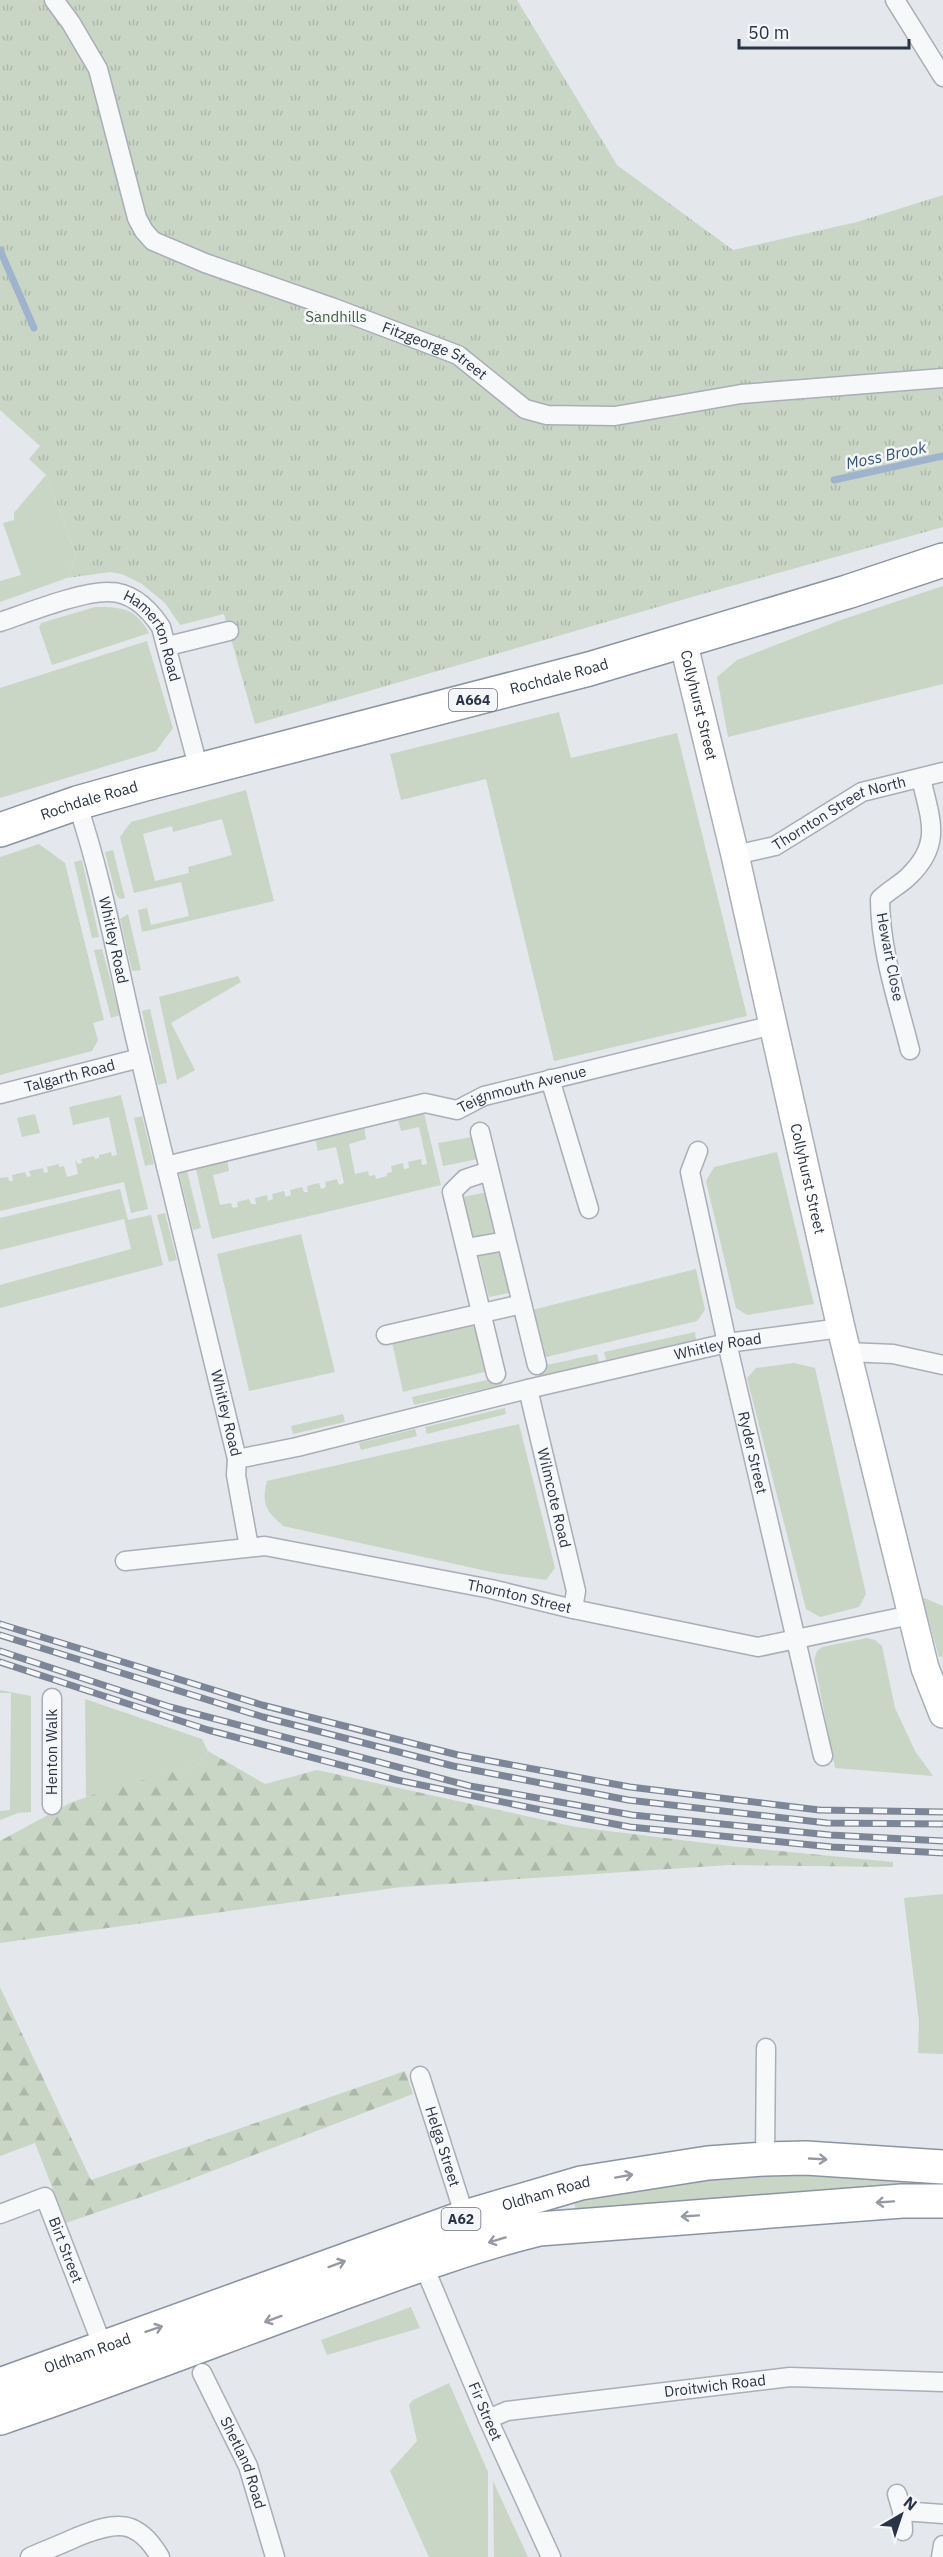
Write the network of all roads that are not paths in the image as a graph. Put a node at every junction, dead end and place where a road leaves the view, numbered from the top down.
1 (54, 0) edge
2 (895, 0) edge
3 (943, 77) edge
4 (943, 378) edge
5 (943, 560) edge
6 (0, 621) edge
7 (229, 631) dead end
8 (683, 641) junction
9 (168, 646) junction
10 (199, 770) junction
11 (943, 772) edge
12 (921, 778) junction
13 (77, 803) junction
14 (0, 830) edge
15 (735, 855) junction
16 (773, 1025) junction
17 (910, 1050) dead end
18 (140, 1058) junction
19 (550, 1079) junction
20 (0, 1094) edge
21 (480, 1132) dead end
22 (698, 1150) dead end
23 (166, 1166) junction
24 (489, 1171) junction
25 (589, 1209) dead end
26 (506, 1241) junction
27 (466, 1248) junction
28 (522, 1304) junction
29 (482, 1312) junction
30 (386, 1335) dead end
31 (845, 1340) junction
32 (727, 1343) junction
33 (537, 1365) dead end
34 (943, 1365) edge
35 (496, 1374) dead end
36 (528, 1389) junction
37 (237, 1459) junction
38 (249, 1547) junction
39 (125, 1561) dead end
40 (573, 1609) junction
41 (911, 1615) junction
42 (796, 1640) junction
43 (52, 1698) dead end
44 (943, 1714) edge
45 (823, 1756) dead end
46 (52, 1805) dead end
47 (766, 2048) dead end
48 (420, 2076) dead end
49 (765, 2159) junction
50 (943, 2167) edge
51 (943, 2201) edge
52 (0, 2214) edge
53 (465, 2217) junction
54 (423, 2264) junction
55 (103, 2347) junction
56 (202, 2373) dead end
57 (943, 2382) edge
58 (4, 2394) edge
59 (488, 2419) junction
60 (943, 2514) edge
61 (903, 2530) dead end
62 (943, 2545) edge
63 (30, 2557) edge
64 (160, 2557) edge
65 (275, 2557) edge
66 (551, 2557) edge
67 (941, 2557) edge

1 - 4 street, Fitzgeorge Street
2 - 3 street
5 - 8 highway, Rochdale Road / A664
6 - 9 street, Hamerton Road
7 - 9 street
8 - 10 highway, Rochdale Road / A664
8 - 15 street, Collyhurst Street
9 - 10 street, Hamerton Road
10 - 13 highway, Rochdale Road / A664
11 - 12 street, Thornton Street North
12 - 15 street, Thornton Street North
12 - 17 street, Hewart Close
13 - 14 highway, Rochdale Road / A664
13 - 18 street, Whitley Road
15 - 16 street, Collyhurst Street
16 - 19 street, Teignmouth Avenue
16 - 31 street, Collyhurst Street
18 - 20 street, Talgarth Road
18 - 23 street, Whitley Road
19 - 23 street, Teignmouth Avenue
19 - 25 street
21 - 24 street
22 - 32 street, Ryder Street
23 - 37 street, Whitley Road
24 - 26 street
24 - 27 street
26 - 27 street
26 - 28 street
27 - 29 street
28 - 29 street
28 - 33 street
29 - 30 street
29 - 35 street
31 - 32 street, Whitley Road
31 - 34 street
31 - 41 street, Collyhurst Street
32 - 36 street, Whitley Road
32 - 42 street, Ryder Street
36 - 37 street, Whitley Road
36 - 40 street, Wilmcote Road
37 - 38 street
38 - 39 street, Thornton Street
38 - 40 street, Thornton Street
40 - 42 street, Thornton Street
41 - 42 street, Thornton Street
41 - 44 street, Collyhurst Street
42 - 45 street, Ryder Street
43 - 46 street, Henton Walk
47 - 49 street
48 - 53 street, Helga Street
49 -> 50 highway, Oldham Road / A62
53 -> 49 highway, Oldham Road / A62
51 -> 54 highway, Oldham Road / A62
52 - 55 street, Birt Street
55 -> 53 highway, Oldham Road / A62
54 -> 58 highway, Oldham Road / A62
54 - 59 street, Fir Street
55 - 58 highway, Oldham Road / A62
56 - 65 street, Shetland Road
57 - 59 street, Droitwich Road
59 - 66 street, Fir Street
60 - 61 street
62 - 67 street
63 - 64 street

